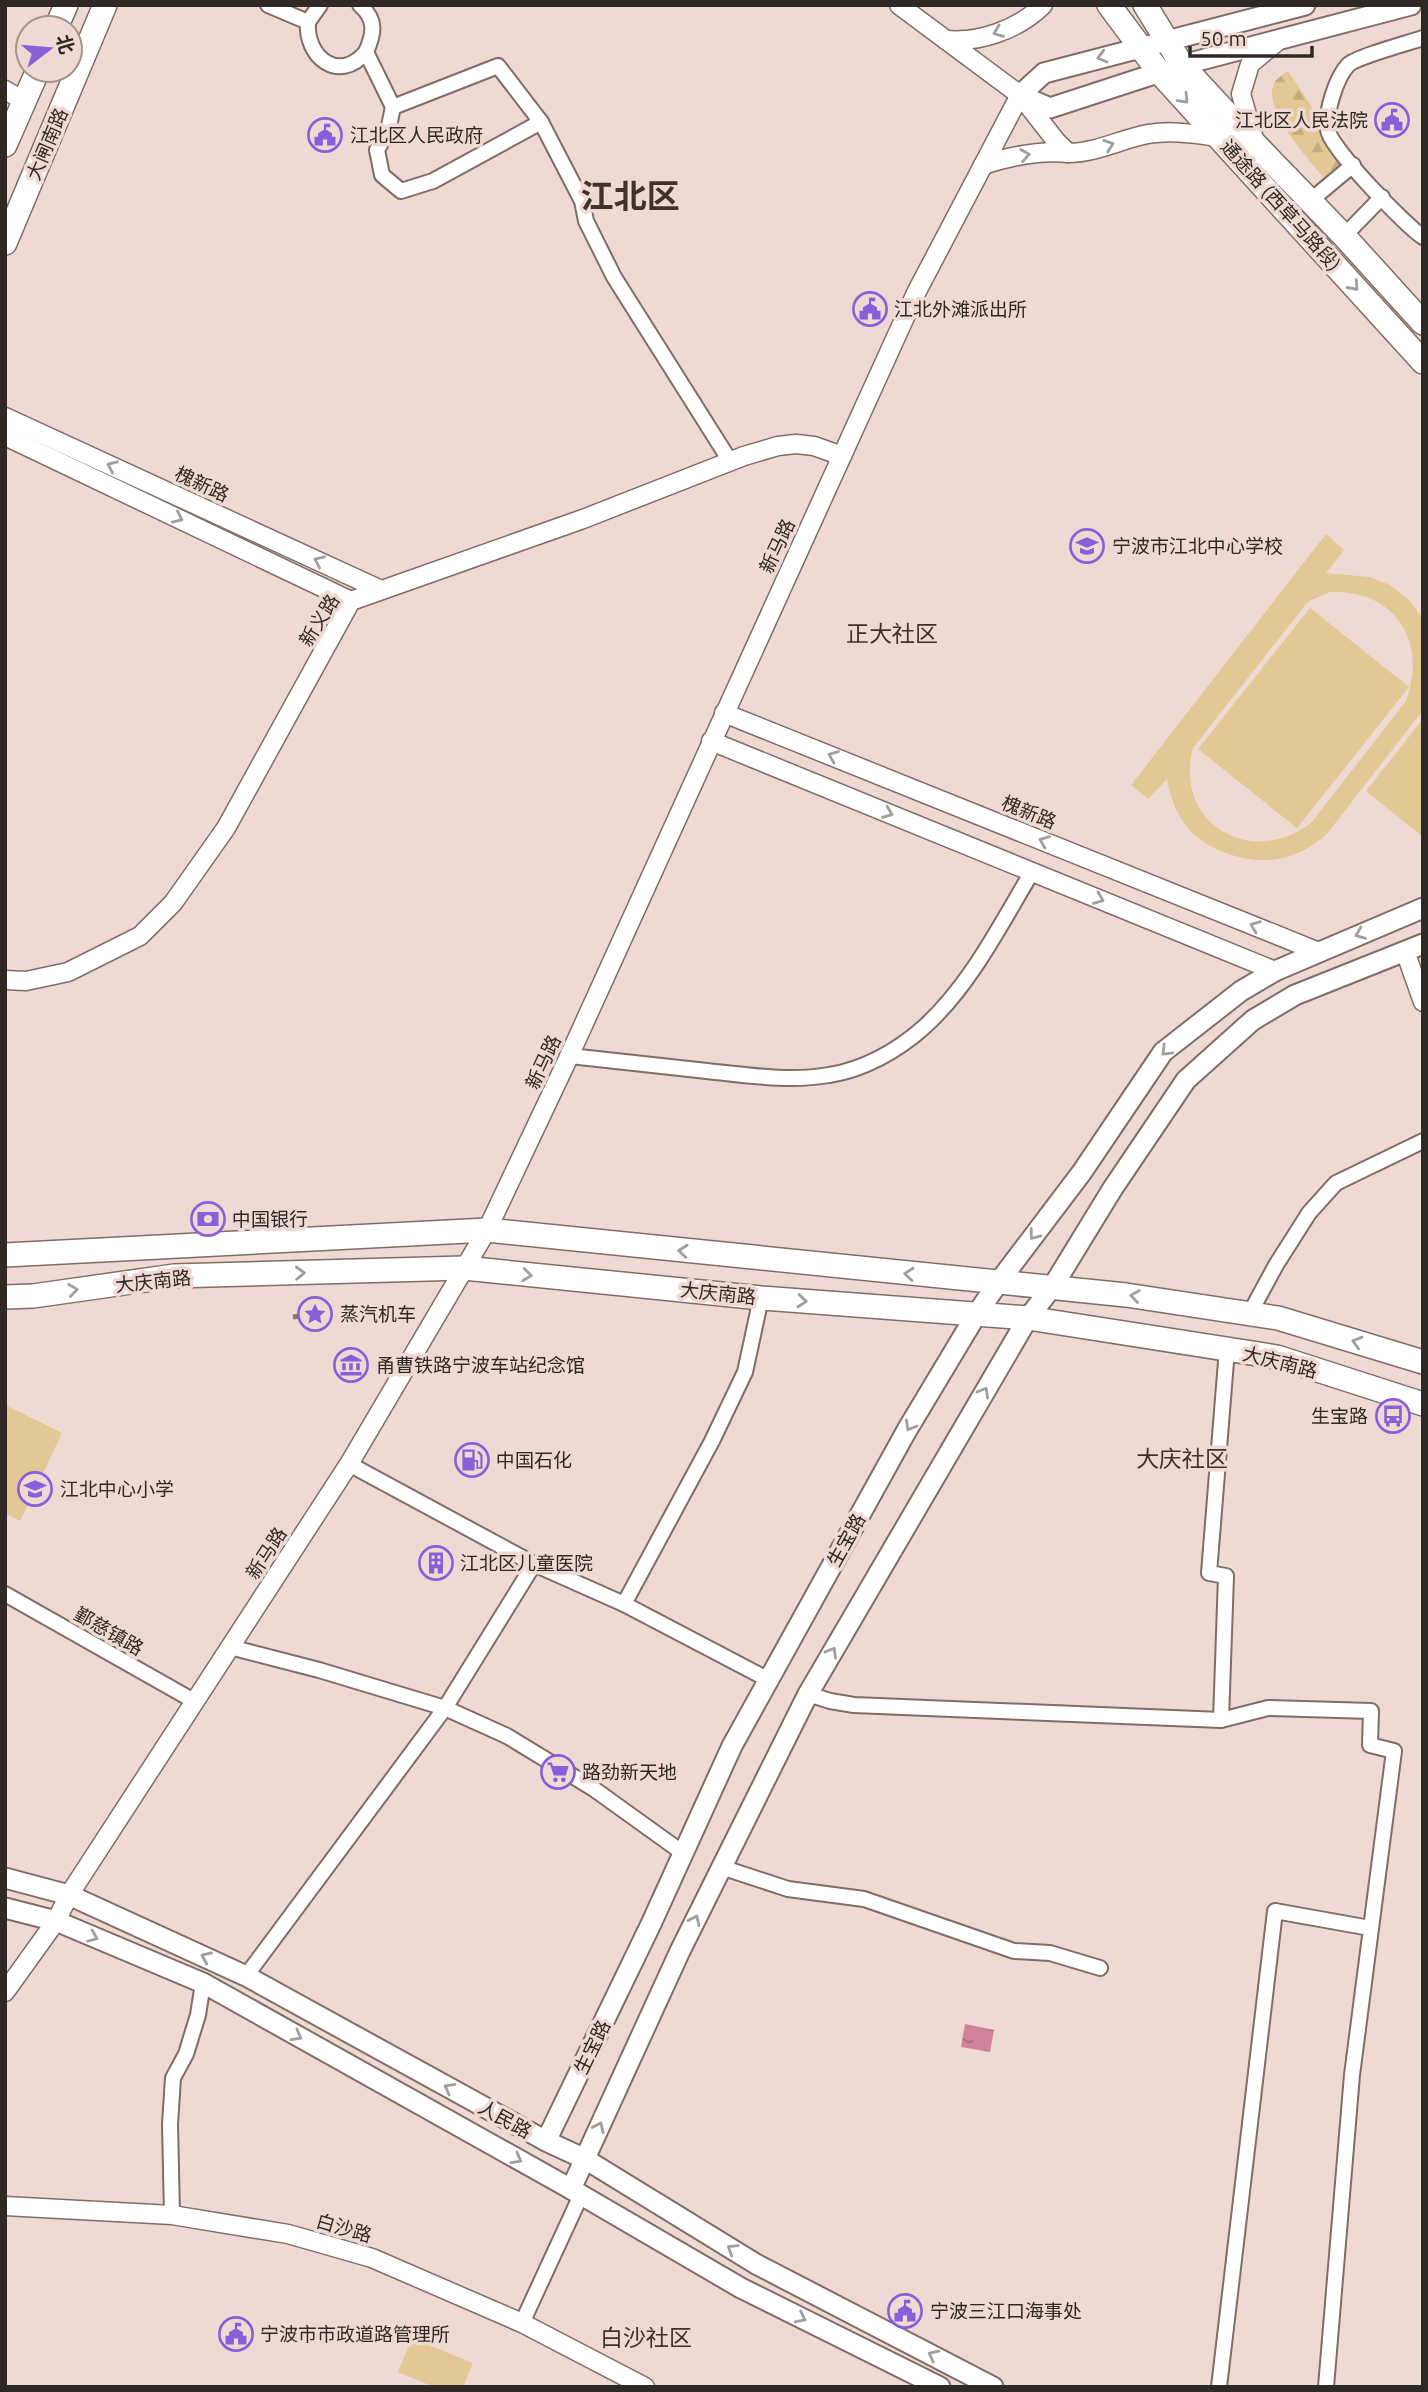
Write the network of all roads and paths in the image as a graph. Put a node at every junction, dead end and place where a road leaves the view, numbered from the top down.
1 (106, 5) edge
2 (268, 5) edge
3 (320, 5) edge
4 (360, 5) edge
5 (899, 5) edge
6 (1043, 5) edge
7 (1108, 5) edge
8 (1146, 5) edge
9 (1305, 5) edge
10 (1411, 5) edge
11 (307, 22) junction
12 (1283, 37) junction
13 (1423, 38) edge
14 (946, 40) junction
15 (1168, 41) junction
16 (1141, 47) junction
17 (366, 52) junction
18 (1182, 65) junction
19 (1159, 72) junction
20 (1020, 95) junction
21 (15, 96) edge
22 (393, 107) junction
23 (541, 122) junction
24 (1219, 136) junction
25 (5, 145) edge
26 (1256, 145) junction
27 (1068, 153) junction
28 (983, 165) junction
29 (1353, 165) junction
30 (1382, 197) junction
31 (1310, 201) junction
32 (1344, 236) junction
33 (1423, 237) edge
34 (5, 243) edge
35 (1423, 323) edge
36 (1423, 362) edge
37 (5, 417) edge
38 (5, 436) edge
39 (842, 456) junction
40 (730, 461) junction
41 (381, 590) junction
42 (351, 601) junction
43 (724, 712) junction
44 (711, 741) junction
45 (1032, 872) junction
46 (1423, 908) edge
47 (1414, 948) edge
48 (1319, 952) junction
49 (1275, 971) junction
50 (5, 980) edge
51 (1423, 1002) edge
52 (570, 1056) junction
53 (1423, 1140) edge
54 (487, 1230) junction
55 (5, 1255) edge
56 (464, 1268) junction
57 (998, 1283) junction
58 (1053, 1286) junction
59 (5, 1297) edge
60 (761, 1298) junction
61 (1250, 1313) junction
62 (976, 1315) junction
63 (1028, 1318) junction
64 (1227, 1349) junction
65 (1423, 1362) edge
66 (1423, 1404) edge
67 (349, 1464) junction
68 (534, 1564) junction
69 (5, 1594) edge
70 (624, 1604) junction
71 (230, 1647) junction
72 (769, 1680) junction
73 (808, 1694) junction
74 (194, 1701) junction
75 (445, 1708) junction
76 (1221, 1720) junction
77 (683, 1853) junction
78 (721, 1867) junction
79 (5, 1878) edge
80 (69, 1895) junction
81 (5, 1908) edge
82 (56, 1921) junction
83 (1370, 1928) junction
84 (1100, 1968) dead end
85 (246, 1976) junction
86 (203, 1983) junction
87 (5, 1992) edge
88 (546, 2141) junction
89 (585, 2159) junction
90 (576, 2192) junction
91 (5, 2206) edge
92 (172, 2215) junction
93 (522, 2323) junction
94 (645, 2387) edge
95 (940, 2387) edge
96 (993, 2387) edge
97 (1219, 2387) edge
98 (1326, 2387) edge

1 - 34 main road, 大闸南路
2 - 11 street
3 - 11 street
4 - 17 street
5 - 14 street
6 -> 14 street
7 - 16 main road, 通途路 (西草马路段)
8 - 15 main road, 通途路 (西草马路段)
9 - 15 main road
10 - 12 main road
11 - 17 street
12 - 18 main road
12 - 26 street
13 - 29 street
14 - 20 street
15 - 16 main road
15 - 18 main road, 通途路 (西草马路段)
16 - 19 main road, 通途路 (西草马路段)
16 -> 20 main road
17 - 22 street
18 - 19 main road
18 - 26 main road, 通途路 (西草马路段)
19 - 20 main road
19 -> 24 main road, 通途路 (西草马路段)
20 - 27 street
20 - 28 street, 新马路
21 - 25 main road, 大闸南路
22 - 23 street
22 - 23 street
23 - 40 street
27 -> 24 street
24 -> 36 main road, 通途路 (西草马路段)
26 - 31 main road, 通途路 (西草马路段)
28 -> 27 street
28 - 39 street, 新马路
29 - 30 street
29 - 31 street
30 - 32 street
30 - 33 street
31 - 32 main road, 通途路 (西草马路段)
32 - 35 main road, 通途路 (西草马路段)
41 -> 37 street, 槐新路
38 -> 42 street
39 - 40 street, 新义路
39 - 43 street, 新马路
40 - 41 street, 新义路
41 - 42 street, 新义路
42 - 50 street, 新义路
43 - 44 street, 新马路
48 -> 43 street, 槐新路
44 -> 45 street
44 - 52 street, 新马路
45 -> 49 street
45 - 52 street
46 -> 48 main road, 生宝路
47 - 51 street
47 - 58 main road, 生宝路
48 - 49 main road, 生宝路
49 -> 57 main road, 生宝路
52 - 54 street, 新马路
53 - 61 street
54 - 55 main road, 大庆南路
54 - 56 street, 新马路
57 -> 54 main road, 大庆南路
59 -> 56 main road, 大庆南路
56 -> 60 main road, 大庆南路
56 - 67 street, 新马路
57 - 58 main road, 大庆南路
57 - 62 main road, 生宝路
61 -> 58 main road, 大庆南路
58 - 63 main road, 生宝路
60 -> 62 main road, 大庆南路
60 - 70 street
65 -> 61 main road, 大庆南路
62 - 63 main road, 大庆南路
62 -> 72 main road, 生宝路
63 - 64 main road, 大庆南路
73 -> 63 main road, 生宝路
64 - 66 main road, 大庆南路
64 - 76 street
67 - 68 street
67 - 71 street, 新马路
68 - 70 street
68 - 75 street
69 - 74 street, 鄞慈镇路
70 - 72 street
71 - 74 street, 新马路
71 - 75 street
72 - 77 main road, 生宝路
73 - 76 street
73 - 78 main road, 生宝路
74 - 80 street, 新马路
75 - 77 street
75 - 85 street
76 - 83 street
77 - 88 main road, 生宝路
78 - 84 street
89 -> 78 main road, 生宝路
79 - 80 main road, 人民路
80 - 82 street, 新马路
85 -> 80 main road, 人民路
81 - 82 main road, 人民路
82 -> 86 main road, 人民路
82 - 87 street, 新马路
83 - 97 street
83 - 98 street
88 -> 85 main road, 人民路
86 -> 90 main road, 人民路
86 - 92 street
88 - 89 main road, 人民路
89 - 90 main road, 生宝路
96 -> 89 main road, 人民路
90 - 93 street
90 -> 95 main road, 人民路
91 - 92 street, 白沙路
92 - 93 street, 白沙路
93 - 94 street, 白沙路

